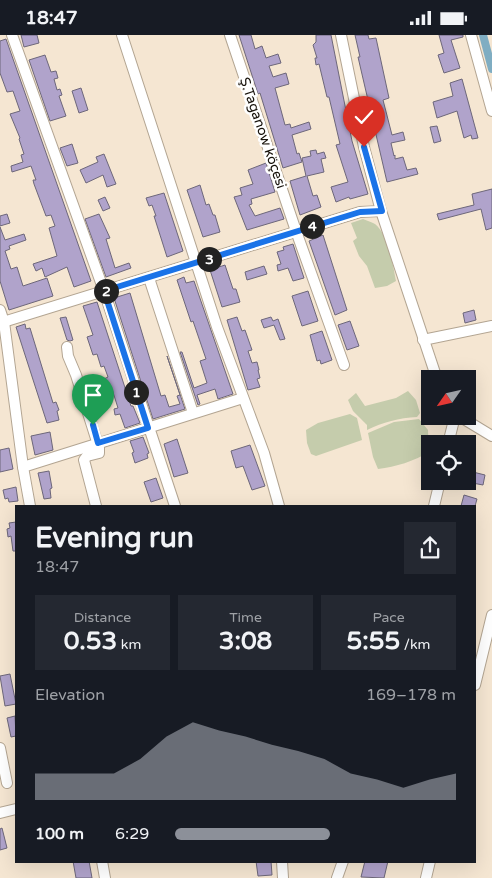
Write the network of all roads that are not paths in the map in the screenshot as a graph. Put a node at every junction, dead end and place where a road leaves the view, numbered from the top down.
1 (12, 35) edge
2 (122, 35) edge
3 (230, 35) edge
4 (341, 35) edge
5 (471, 35) edge
6 (492, 111) edge
7 (382, 211) junction
8 (296, 231) junction
9 (196, 263) junction
10 (149, 277) junction
11 (104, 291) junction
12 (0, 310) edge
13 (2, 323) edge
14 (492, 326) edge
15 (423, 340) junction
16 (67, 347) dead end
17 (344, 365) dead end
18 (434, 370) edge
19 (243, 398) junction
20 (193, 413) junction
21 (473, 425) edge
22 (148, 428) junction
23 (492, 437) edge
24 (98, 443) junction
25 (23, 467) junction
26 (438, 490) edge
27 (30, 505) edge
28 (96, 505) edge
29 (175, 505) edge
30 (279, 505) edge
31 (434, 505) edge
32 (492, 615) edge
33 (476, 681) edge
34 (0, 748) edge
35 (8, 783) edge
36 (15, 809) edge
37 (0, 813) edge
38 (102, 863) edge
39 (282, 863) edge
40 (342, 863) edge
41 (430, 863) edge
42 (105, 878) edge
43 (283, 878) edge
44 (337, 878) edge
45 (426, 878) edge

1 - 11 street
2 - 9 street
3 - 8 street, Ş.Taganow köçesi
4 - 7 street
5 - 6 street
7 - 8 street
7 - 15 street
8 - 9 street
8 - 17 street, Ş.Taganow köçesi
9 - 10 street
9 - 19 street
10 - 11 street
10 - 20 street
11 - 13 street
11 - 22 street
12 - 13 street
13 - 25 street
14 - 15 street
15 - 18 street
16 - 24 street
19 - 20 street
19 - 30 street
20 - 22 street
21 - 23 street
22 - 24 street
22 - 29 street
24 - 25 street
24 - 28 street
25 - 27 street
26 - 31 street
32 - 33 street
34 - 35 street
36 - 37 street
38 - 42 street
39 - 43 street
40 - 44 street
41 - 45 street

